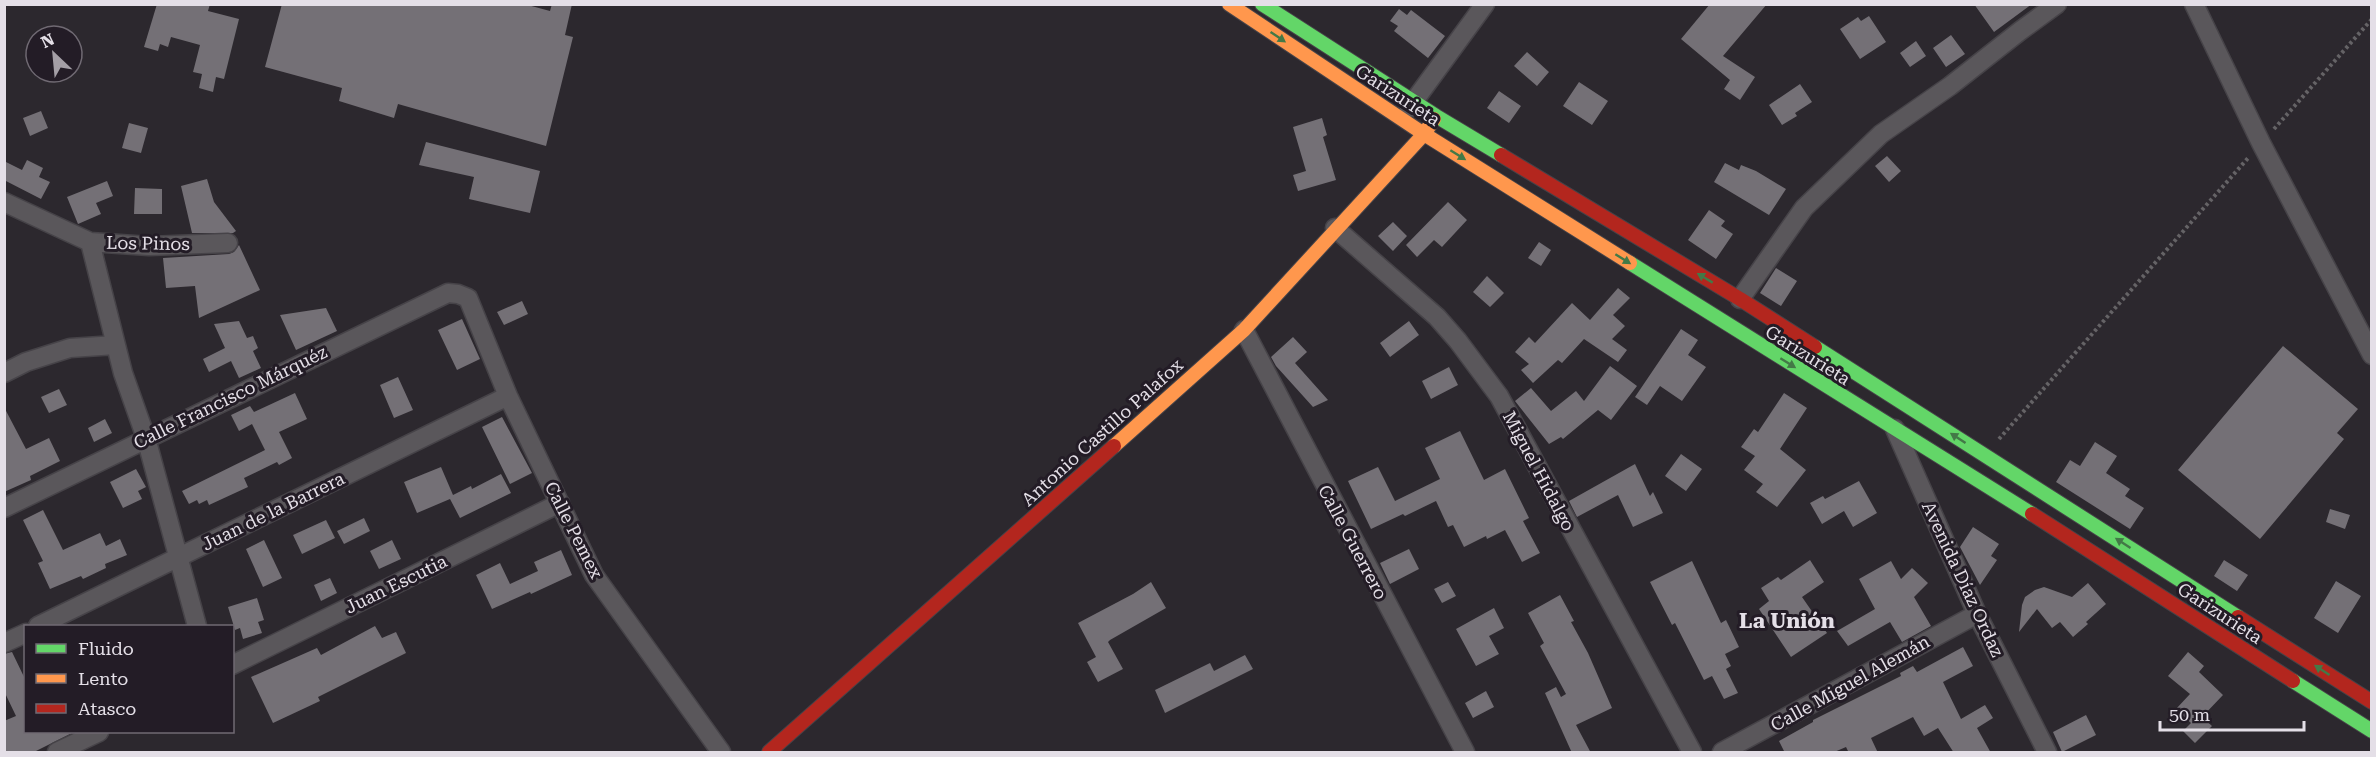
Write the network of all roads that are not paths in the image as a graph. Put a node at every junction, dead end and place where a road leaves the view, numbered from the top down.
1 (1229, 4) edge
2 (1262, 4) edge
3 (1485, 4) edge
4 (2057, 4) edge
5 (2194, 4) edge
6 (1414, 100) junction
7 (1436, 116) junction
8 (1401, 119) junction
9 (1424, 134) junction
10 (4, 202) edge
11 (1335, 228) junction
12 (90, 242) junction
13 (228, 243) dead end
14 (458, 294) joint
15 (1740, 299) junction
16 (1244, 330) junction
17 (116, 345) junction
18 (2372, 355) edge
19 (4, 373) edge
20 (508, 396) junction
21 (1905, 403) junction
22 (1894, 430) junction
23 (146, 438) junction
24 (560, 502) junction
25 (2061, 503) junction
26 (4, 508) edge
27 (2045, 522) junction
28 (177, 558) junction
29 (2150, 560) junction
30 (2134, 579) junction
31 (1977, 614) junction
32 (42, 625) edge
33 (195, 625) edge
34 (24, 634) edge
35 (2267, 634) junction
36 (4, 643) edge
37 (2253, 656) junction
38 (234, 664) edge
39 (2372, 702) edge
40 (2372, 731) edge
41 (97, 733) edge
42 (1744, 747) edge
43 (57, 753) edge
44 (721, 753) edge
45 (770, 753) edge
46 (1465, 753) edge
47 (1692, 753) edge
48 (1722, 753) edge
49 (2047, 753) edge

1 -> 8 main road, Garizurieta
2 - 6 main road, Garizurieta
3 - 6 street
4 - 15 street
5 - 18 street
6 - 7 main road, Garizurieta
6 - 8 street
7 - 9 main road, Antonio Castillo Palafox
15 -> 7 main road, Garizurieta
8 - 9 main road, Garizurieta
9 - 11 main road, Antonio Castillo Palafox
9 -> 22 main road, Garizurieta
10 - 12 street, Los Pinos
11 - 16 main road, Antonio Castillo Palafox
11 - 47 street, Miguel Hidalgo
12 - 13 street, Los Pinos
12 - 17 street
14 - 20 street, Calle Pemex
14 - 23 street, Calle Francisco Márquéz
15 - 21 main road, Garizurieta
16 - 45 main road, Antonio Castillo Palafox
16 - 46 street, Calle Guerrero
17 - 19 street
17 - 23 street
20 - 24 street, Calle Pemex
20 - 28 street, Juan de la Barrera
21 - 22 street
25 -> 21 main road, Garizurieta
22 - 27 main road, Garizurieta
22 - 31 street, Avenida Díaz Ordaz
23 - 26 street, Calle Francisco Márquéz
23 - 28 street
24 - 38 street, Juan Escutia
24 - 44 street, Calle Pemex
25 - 27 main road
29 -> 25 main road, Garizurieta
27 - 30 main road, Garizurieta
28 - 32 street, Juan de la Barrera
28 - 33 street
29 - 30 main road
29 - 35 main road, Garizurieta
30 - 37 main road, Garizurieta
31 - 42 street, Calle Miguel Alemán
31 - 49 street, Avenida Díaz Ordaz
34 - 36 street
35 - 37 main road
39 -> 35 main road, Garizurieta
37 - 40 main road, Garizurieta
41 - 43 street
42 - 48 street, Calle Miguel Alemán

